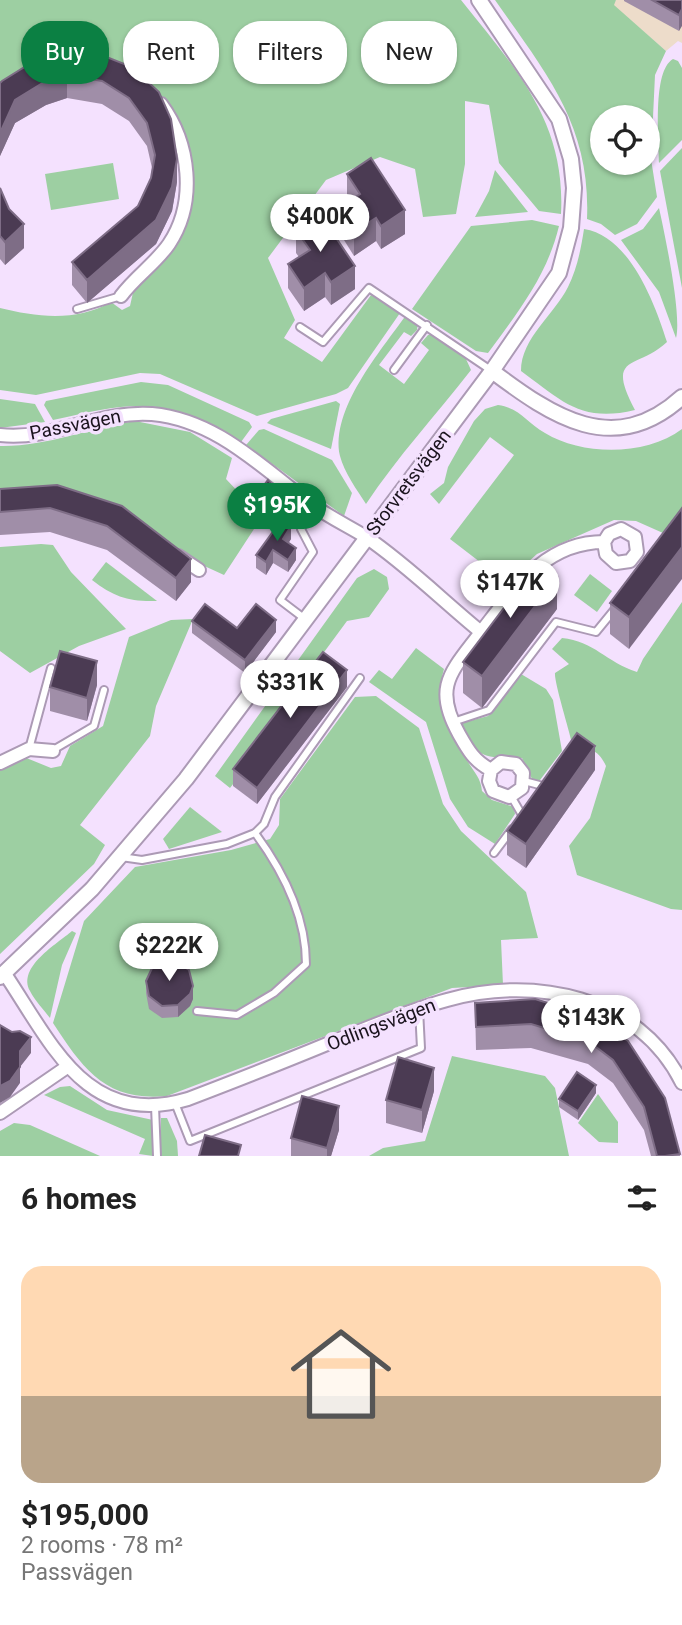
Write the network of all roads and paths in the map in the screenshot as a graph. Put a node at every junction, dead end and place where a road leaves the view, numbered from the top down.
1 (479, 0) edge
2 (151, 94) edge
3 (121, 296) joint
4 (78, 309) dead end
5 (427, 325) junction
6 (300, 327) dead end
7 (394, 370) dead end
8 (492, 372) junction
9 (682, 397) edge
10 (0, 435) edge
11 (313, 506) junction
12 (365, 537) junction
13 (604, 542) junction
14 (168, 549) edge
15 (199, 570) dead end
16 (619, 604) edge
17 (305, 619) junction
18 (481, 632) junction
19 (51, 668) dead end
20 (360, 678) dead end
21 (104, 690) dead end
22 (453, 722) junction
23 (29, 749) junction
24 (52, 751) joint
25 (1, 762) edge
26 (491, 770) junction
27 (549, 777) edge
28 (524, 782) junction
29 (543, 786) junction
30 (511, 796) junction
31 (536, 796) edge
32 (529, 806) edge
33 (522, 815) junction
34 (255, 833) junction
35 (494, 853) dead end
36 (119, 856) junction
37 (2, 976) edge
38 (419, 1009) junction
39 (197, 1012) dead end
40 (67, 1067) junction
41 (682, 1083) edge
42 (174, 1103) junction
43 (155, 1106) junction
44 (0, 1113) edge
45 (156, 1156) edge

1 - 8 street, Storvretsvägen
2 - 3 street
3 - 4 lane
5 - 6 lane
5 - 7 lane
5 - 8 lane
8 - 9 street
8 - 12 street, Storvretsvägen
10 - 11 street, Passvägen
11 - 12 street, Passvägen
11 - 17 lane
12 - 17 street, Storvretsvägen
12 - 18 street, Passvägen
13 - 13 street
13 - 18 street
14 - 15 street
16 - 22 lane
17 - 36 street, Storvretsvägen
18 - 22 street
19 - 23 lane
20 - 34 lane
21 - 24 lane
22 - 26 street
23 - 24 street
23 - 25 street
26 - 28 street
26 - 30 street
27 - 29 lane
28 - 29 lane
28 - 30 street
29 - 31 lane
30 - 33 lane
32 - 33 lane
33 - 35 lane
34 - 36 lane
34 - 39 lane
36 - 37 street, Storvretsvägen
37 - 40 street, Odlingsvägen
38 - 41 street, Odlingsvägen
38 - 42 street, Odlingsvägen
38 - 42 lane
40 - 43 street, Odlingsvägen
40 - 44 street
42 - 43 street, Odlingsvägen
43 - 45 lane

